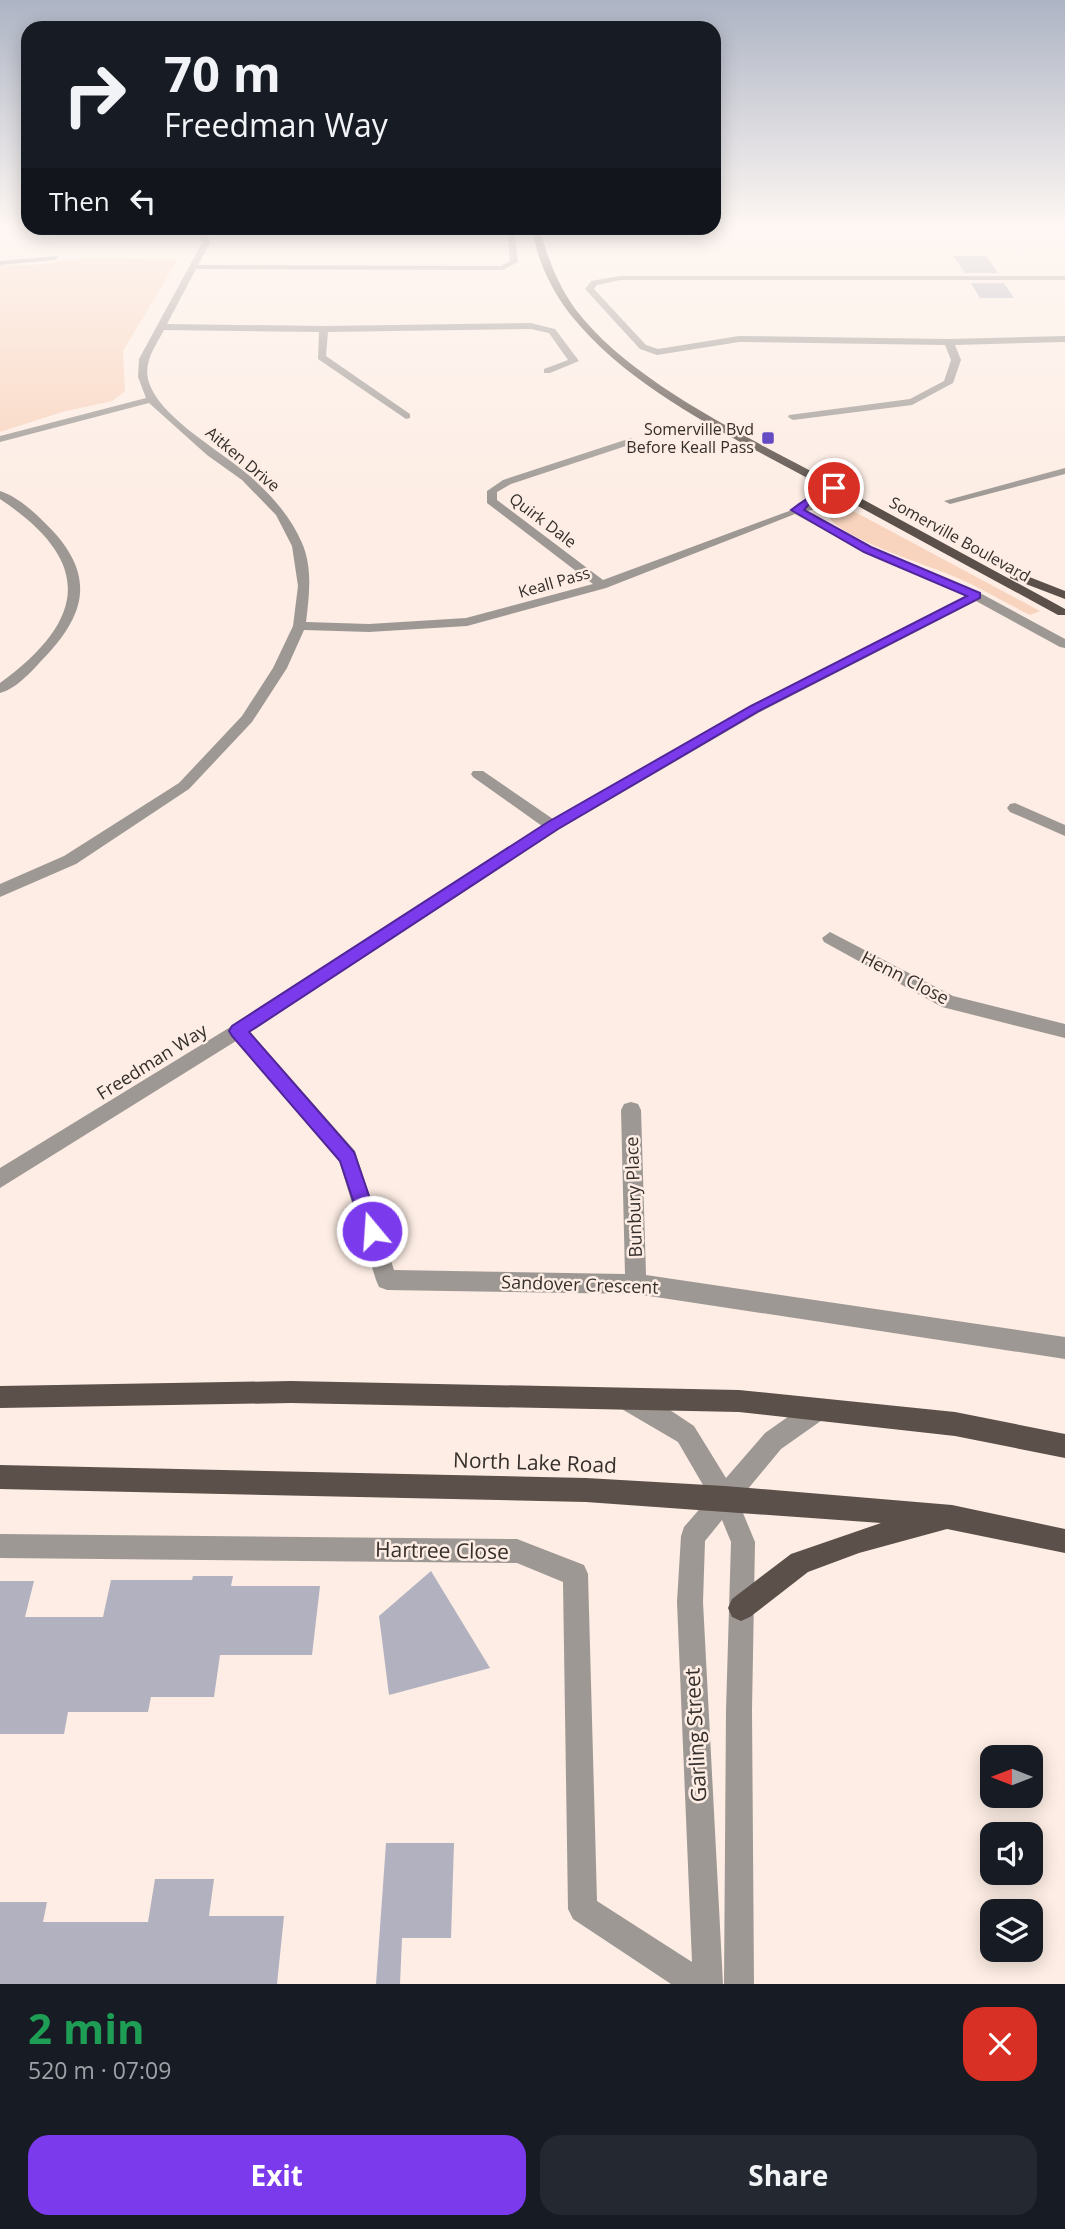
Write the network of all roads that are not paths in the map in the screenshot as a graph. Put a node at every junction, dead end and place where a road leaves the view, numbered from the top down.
1 (167, 317) edge
2 (578, 317) edge
3 (589, 317) edge
4 (615, 317) edge
5 (161, 327) junction
6 (324, 329) junction
7 (1065, 339) edge
8 (949, 342) junction
9 (547, 371) dead end
10 (150, 400) junction
11 (406, 416) dead end
12 (793, 417) dead end
13 (0, 439) edge
14 (631, 441) dead end
15 (1065, 471) edge
16 (844, 489) junction
17 (0, 494) edge
18 (950, 501) dead end
19 (800, 508) junction
20 (602, 584) junction
21 (1065, 595) edge
22 (976, 596) junction
23 (1064, 613) edge
24 (299, 626) junction
25 (1065, 643) edge
26 (0, 689) edge
27 (478, 774) dead end
28 (1016, 808) dead end
29 (553, 826) junction
30 (1065, 831) edge
31 (0, 891) edge
32 (830, 938) dead end
33 (238, 1031) junction
34 (1065, 1031) edge
35 (631, 1110) dead end
36 (0, 1179) edge
37 (636, 1284) junction
38 (1065, 1348) edge
39 (0, 1397) edge
40 (625, 1399) junction
41 (817, 1409) junction
42 (1065, 1446) edge
43 (0, 1476) edge
44 (725, 1498) junction
45 (952, 1517) junction
46 (1065, 1541) edge
47 (0, 1546) edge
48 (741, 1608) junction
49 (698, 1984) edge
50 (708, 1984) edge
51 (739, 1984) edge

1 - 5 street
2 - 16 main road, Somerville Boulevard
3 - 16 main road, Somerville Boulevard
4 - 8 street
5 - 6 street
5 - 10 street
6 - 9 street
6 - 11 street
7 - 8 street
8 - 12 street
10 - 13 street
10 - 24 street, Aitken Drive
14 - 20 street, Quirk Dale
15 - 18 street
16 - 19 street, Keall Pass
16 - 21 main road, Somerville Boulevard
16 - 23 main road, Somerville Boulevard
17 - 26 street
19 - 20 street, Keall Pass
19 - 22 street
20 - 24 street, Keall Pass
22 - 25 street
22 - 29 street, Freedman Way
24 - 31 street, Aitken Drive
27 - 29 street
28 - 30 street
29 - 33 street, Freedman Way
32 - 34 street, Henn Close
33 - 36 street, Freedman Way
33 - 37 street, Sandover Crescent
35 - 37 street, Bunbury Place
37 - 38 street, Sandover Crescent
39 - 40 main road
40 - 41 main road
40 - 44 street
41 - 42 main road
41 - 44 street, Garling Street
43 - 44 main road, North Lake Road
44 - 45 main road, North Lake Road
44 - 48 street
44 - 50 street, Garling Street
45 - 46 main road, North Lake Road
45 - 48 main road
47 - 49 street, Hartree Close
48 - 51 street

